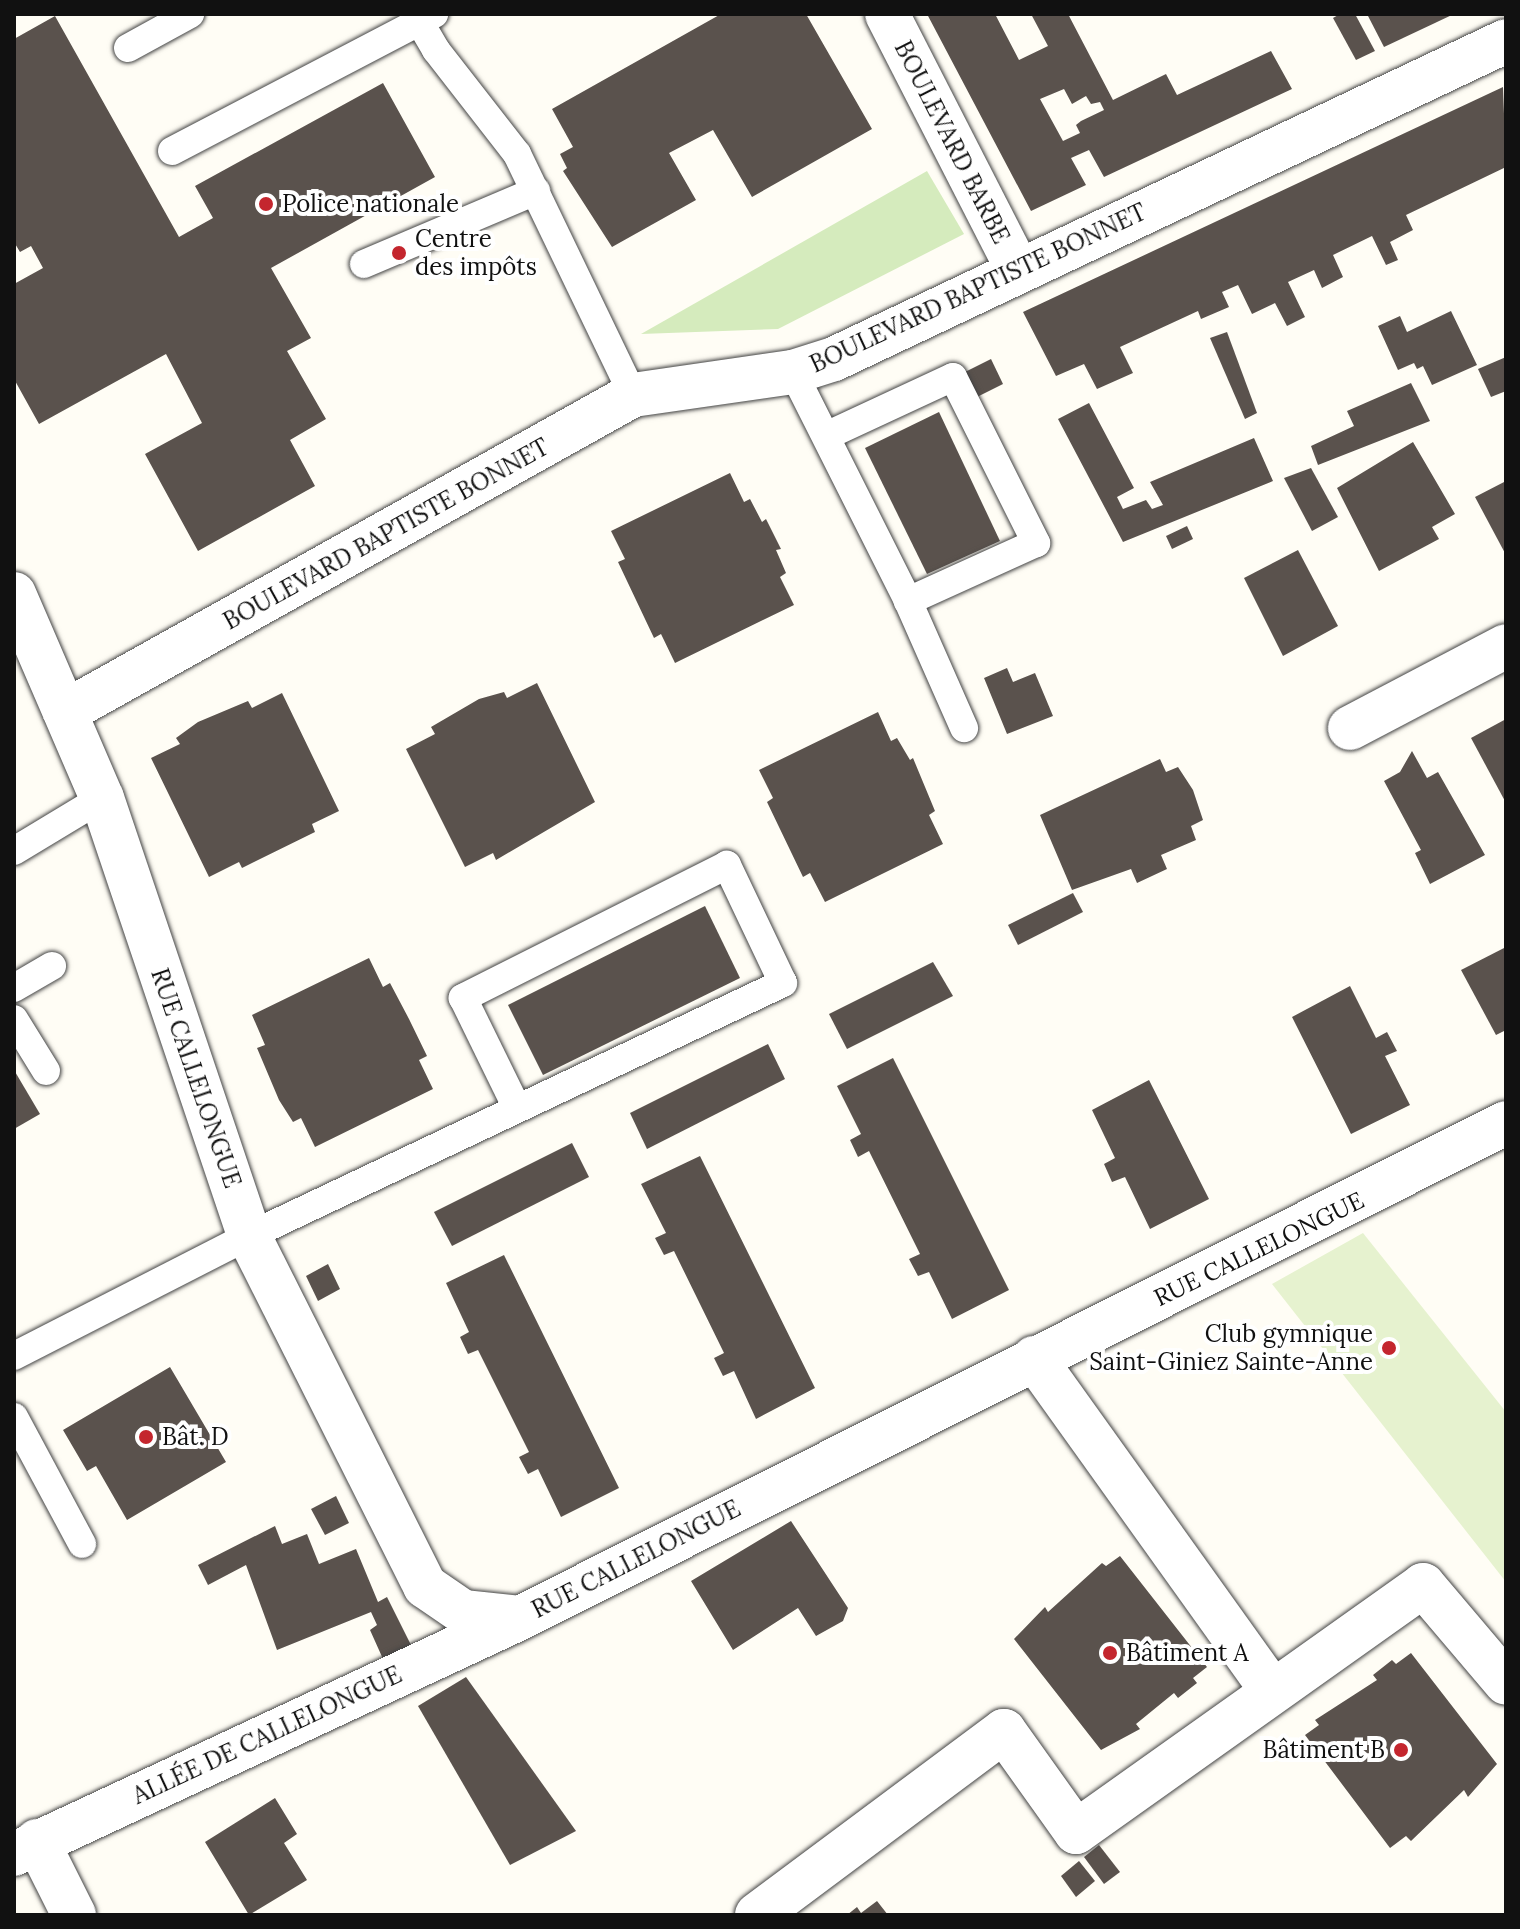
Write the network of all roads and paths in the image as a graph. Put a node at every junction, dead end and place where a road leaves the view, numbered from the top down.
1 (190, 14) edge
2 (887, 14) edge
3 (423, 17) edge
4 (1506, 41) edge
5 (128, 48) dead end
6 (172, 151) dead end
7 (536, 191) junction
8 (364, 264) dead end
9 (1018, 270) junction
10 (793, 372) junction
11 (633, 395) junction
12 (826, 436) junction
13 (14, 594) edge
14 (908, 601) junction
15 (1506, 646) edge
16 (65, 712) junction
17 (964, 728) dead end
18 (1350, 728) dead end
19 (102, 798) junction
20 (14, 851) edge
21 (52, 966) dead end
22 (14, 988) edge
23 (14, 1019) edge
24 (46, 1071) dead end
25 (517, 1108) junction
26 (1506, 1123) edge
27 (249, 1236) junction
28 (14, 1356) edge
29 (1034, 1358) junction
30 (14, 1417) edge
31 (82, 1544) dead end
32 (520, 1618) junction
33 (1506, 1683) edge
34 (1271, 1689) junction
35 (26, 1848) edge
36 (74, 1915) edge
37 (757, 1915) edge

1 - 5 lane
2 - 9 street, BOULEVARD BARBE
3 - 6 lane
3 - 7 lane
4 - 9 street, BOULEVARD BAPTISTE BONNET
7 - 8 lane
7 - 11 lane
9 - 10 street, BOULEVARD BAPTISTE BONNET
10 - 11 street, BOULEVARD BAPTISTE BONNET
10 - 12 lane
11 - 16 street, BOULEVARD BAPTISTE BONNET
12 - 14 lane
12 - 14 lane
13 - 16 street, RUE CALLELONGUE
14 - 17 lane
15 - 18 street
16 - 19 street, RUE CALLELONGUE
19 - 20 lane
19 - 27 street, RUE CALLELONGUE
21 - 22 lane
23 - 24 lane
25 - 25 lane
25 - 27 lane
26 - 29 street, RUE CALLELONGUE
27 - 28 lane
27 - 32 street, RUE CALLELONGUE
29 - 32 street, RUE CALLELONGUE
29 - 34 street
30 - 31 lane
32 - 35 street, ALLÉE DE CALLELONGUE
33 - 34 street
34 - 37 street
35 - 36 street

